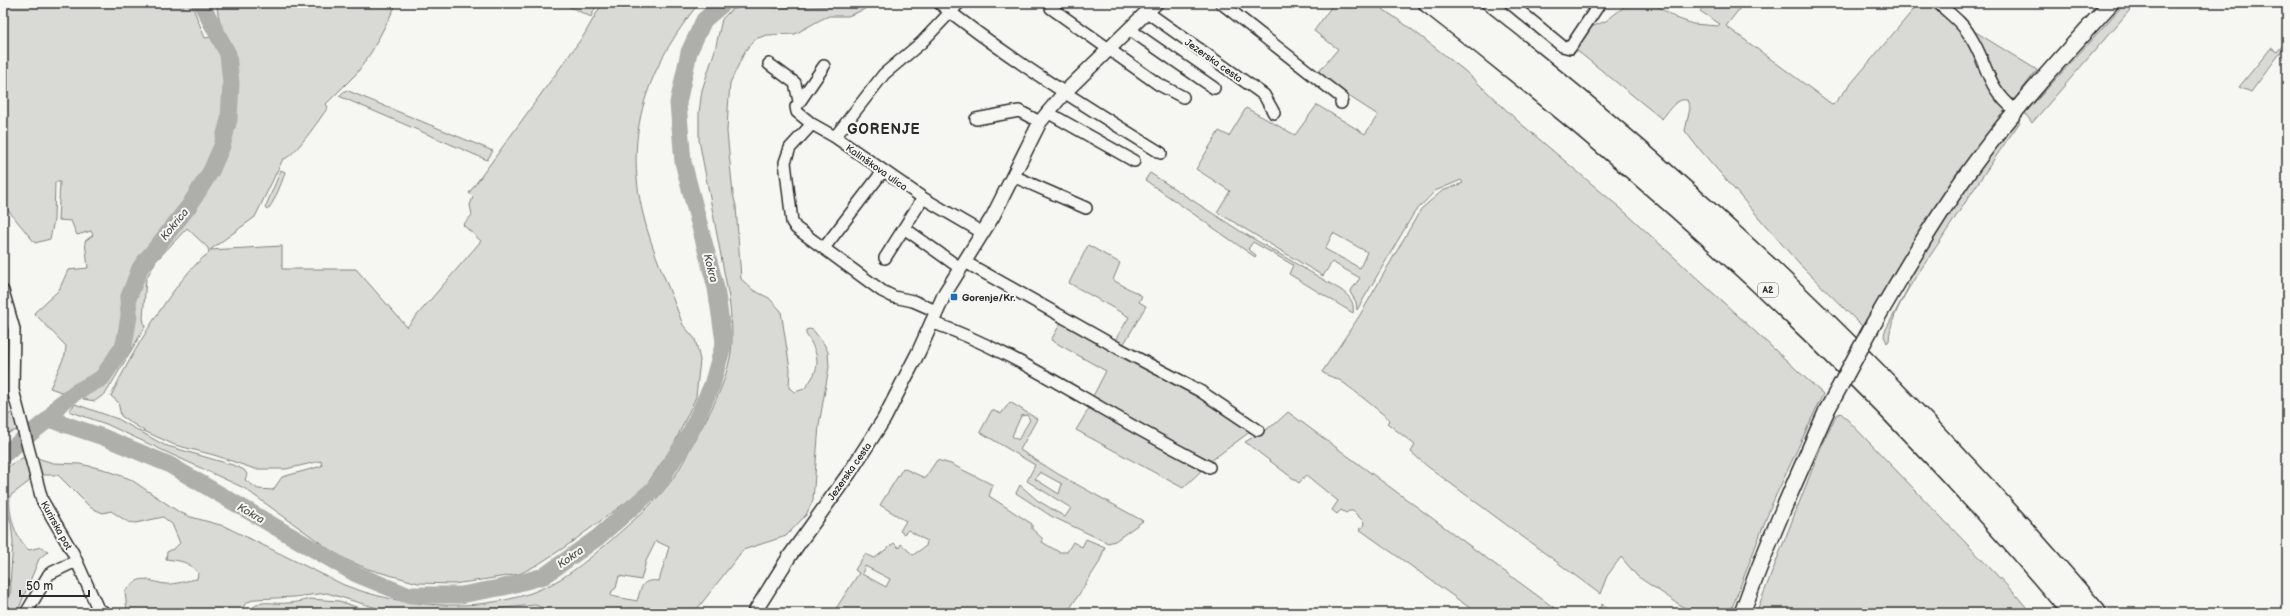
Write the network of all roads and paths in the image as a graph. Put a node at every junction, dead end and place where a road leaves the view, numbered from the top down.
1 (939, 3) edge
2 (959, 3) edge
3 (1221, 3) edge
4 (1429, 3) edge
5 (1459, 3) edge
6 (1510, 3) edge
7 (1600, 3) edge
8 (1938, 3) edge
9 (2111, 3) edge
10 (1152, 7) edge
11 (1051, 8) dead end
12 (952, 13) junction
13 (1129, 29) junction
14 (1109, 50) junction
15 (769, 64) dead end
16 (824, 66) dead end
17 (1214, 88) dead end
18 (1064, 93) junction
19 (1183, 97) dead end
20 (800, 101) junction
21 (1341, 103) dead end
22 (2016, 111) junction
23 (1274, 113) dead end
24 (1043, 117) junction
25 (976, 119) dead end
26 (812, 124) junction
27 (835, 137) junction
28 (1161, 153) dead end
29 (1134, 161) dead end
30 (883, 171) junction
31 (1013, 176) junction
32 (922, 198) junction
33 (1086, 208) dead end
34 (904, 228) junction
35 (983, 233) junction
36 (824, 248) junction
37 (885, 258) dead end
38 (962, 265) junction
39 (3, 291) edge
40 (934, 317) junction
41 (8, 393) edge
42 (1258, 430) dead end
43 (1208, 467) dead end
44 (76, 560) junction
45 (101, 612) edge
46 (26, 613) edge
47 (754, 613) edge
48 (1742, 613) edge
49 (2073, 613) edge
50 (2096, 613) edge

1 - 12 street
2 - 12 street, Kalinškova ulica
3 - 21 street
4 - 49 highway, A2
5 - 50 highway, A2
6 - 7 street
8 - 22 street
9 - 22 main road
10 - 13 street, Jezerska cesta
10 - 23 street, Jezerska cesta
11 - 14 street
12 - 18 street
12 - 27 street, Kalinškova ulica
13 - 14 street, Jezerska cesta
13 - 17 street
14 - 18 street, Jezerska cesta
14 - 19 street
15 - 20 street
16 - 20 street
18 - 24 street, Jezerska cesta
18 - 28 street
20 - 26 street
22 - 48 main road, bridge
24 - 25 street
24 - 29 street
24 - 31 street, Jezerska cesta
26 - 27 street
26 - 36 street
27 - 30 street, Kalinškova ulica
30 - 32 street, Kalinškova ulica
30 - 36 street
31 - 33 street
31 - 35 street, Jezerska cesta
32 - 34 street
32 - 35 street, Kalinškova ulica
34 - 37 street
34 - 38 street
35 - 38 street, Jezerska cesta
36 - 40 street
38 - 40 street, Jezerska cesta
38 - 42 street
39 - 41 street, Kurirska pot
40 - 43 street
40 - 47 street, Jezerska cesta
41 - 44 street, Kurirska pot
44 - 45 street, Kurirska pot
44 - 46 street

